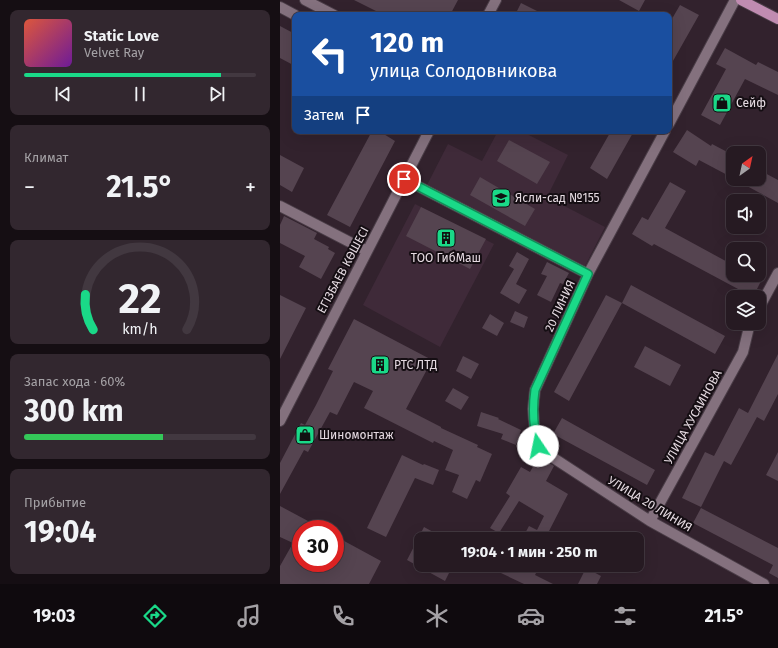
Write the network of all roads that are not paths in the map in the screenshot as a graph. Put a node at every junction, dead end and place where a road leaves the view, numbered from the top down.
1 (305, 0) edge
2 (496, 0) edge
3 (735, 0) edge
4 (741, 0) edge
5 (280, 7) edge
6 (328, 12) edge
7 (490, 12) edge
8 (292, 13) edge
9 (778, 19) edge
10 (672, 118) edge
11 (427, 134) edge
12 (663, 134) edge
13 (404, 179) junction
14 (280, 206) edge
15 (367, 251) junction
16 (778, 273) edge
17 (588, 274) junction
18 (766, 295) edge
19 (748, 330) edge
20 (280, 420) edge
21 (535, 434) joint
22 (650, 522) junction
23 (764, 584) edge

1 - 6 street
2 - 7 street
3 - 10 street
4 - 9 main road
5 - 8 street
11 - 13 street, ЕГІЗБАЕВ КӨШЕСІ
12 - 17 street, 20 ЛИНИЯ
13 - 15 street, ЕГІЗБАЕВ КӨШЕСІ
13 - 17 street
14 - 15 street
15 - 20 street, ЕГІЗБАЕВ КӨШЕСІ
16 - 18 street
17 - 21 street, 20 ЛИНИЯ
19 - 22 street, УЛИЦА ХУСАИНОВА
21 - 22 street, УЛИЦА 20 ЛИНИЯ
22 - 23 street, УЛИЦА 20 ЛИНИЯ

